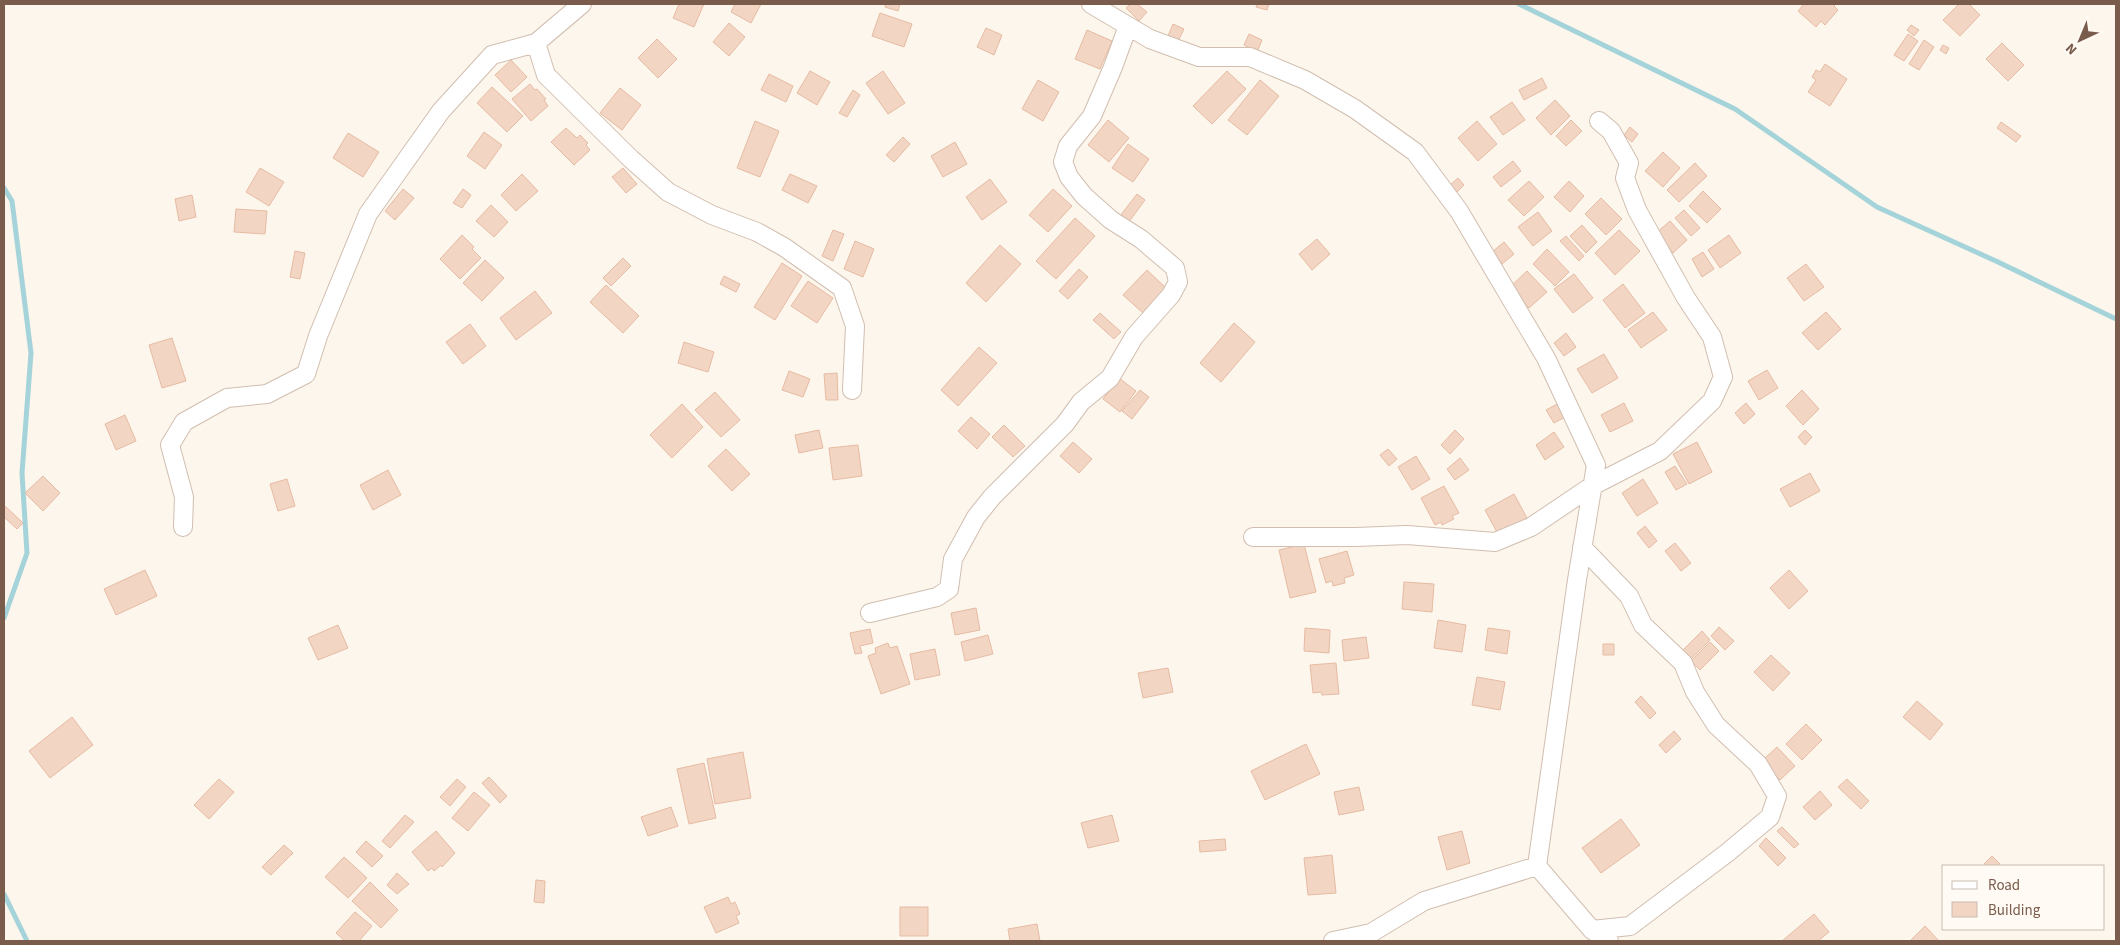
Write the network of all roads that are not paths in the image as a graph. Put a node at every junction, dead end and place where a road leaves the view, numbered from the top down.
1 (582, 4) edge
2 (1091, 4) edge
3 (1128, 26) junction
4 (536, 43) junction
5 (1599, 120) dead end
6 (852, 390) dead end
7 (1592, 486) junction
8 (184, 527) dead end
9 (1253, 537) dead end
10 (1582, 547) junction
11 (870, 613) dead end
12 (1537, 866) junction
13 (1592, 930) junction
14 (1333, 941) edge
15 (1610, 941) edge

1 - 4 street
2 - 3 street
3 - 7 street
3 - 11 street
4 - 6 street
4 - 8 street
5 - 7 street
7 - 9 street
7 - 10 street
10 - 12 street
10 - 13 street
12 - 13 street
12 - 14 street
13 - 15 street

